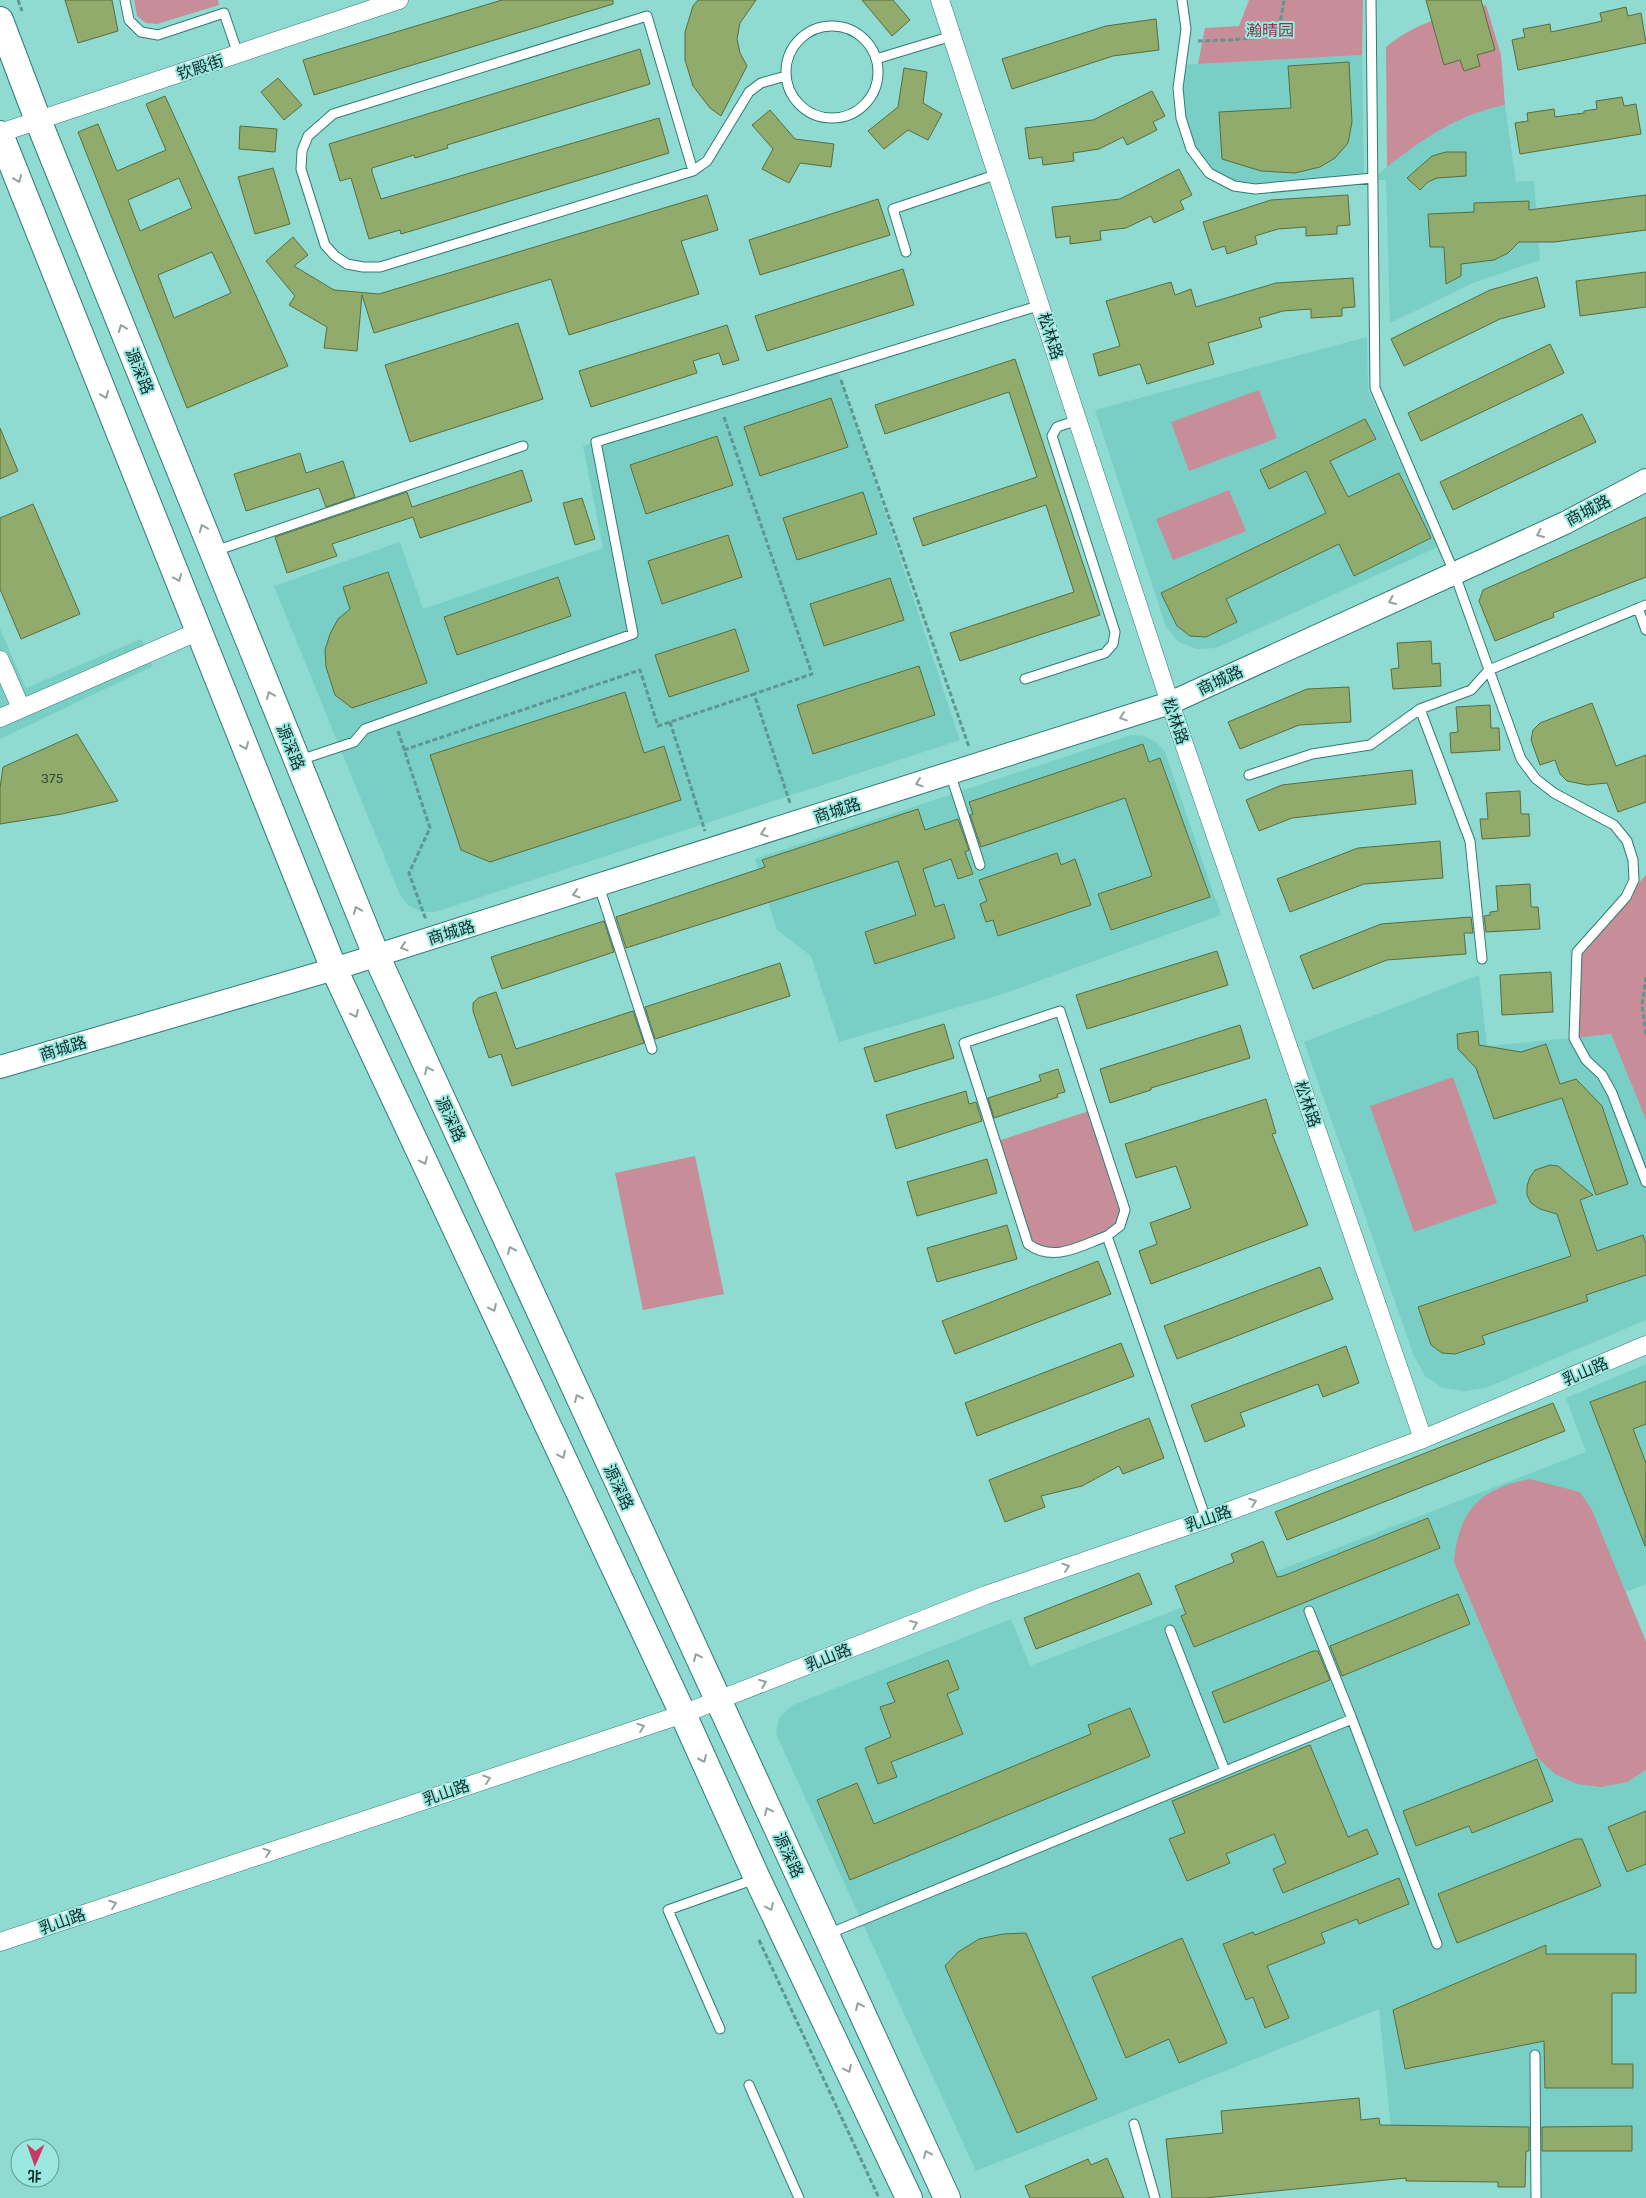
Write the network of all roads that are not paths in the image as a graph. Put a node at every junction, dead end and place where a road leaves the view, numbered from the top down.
1 (125, 0) edge
2 (399, 0) edge
3 (940, 0) edge
4 (1182, 0) edge
5 (1371, 0) edge
6 (12, 19) edge
7 (952, 36) junction
8 (238, 54) junction
9 (876, 58) junction
10 (786, 76) junction
11 (38, 120) junction
12 (0, 133) edge
13 (693, 171) junction
14 (998, 174) junction
15 (1373, 178) junction
16 (906, 252) dead end
17 (1041, 305) junction
18 (1078, 420) junction
19 (524, 446) dead end
20 (1646, 480) edge
21 (212, 552) junction
22 (1454, 572) junction
23 (1642, 606) edge
24 (199, 630) junction
25 (1646, 630) edge
26 (0, 660) edge
27 (1489, 670) junction
28 (1026, 679) dead end
29 (1170, 702) junction
30 (22, 708) junction
31 (1420, 709) junction
32 (0, 718) edge
33 (297, 761) junction
34 (950, 773) junction
35 (1249, 775) dead end
36 (980, 865) dead end
37 (599, 886) junction
38 (376, 955) junction
39 (1482, 959) dead end
40 (334, 969) junction
41 (652, 1049) dead end
42 (0, 1067) edge
43 (1646, 1182) edge
44 (1107, 1236) junction
45 (1646, 1346) edge
46 (1423, 1439) junction
47 (1206, 1519) junction
48 (1309, 1611) dead end
49 (1170, 1630) dead end
50 (717, 1701) junction
51 (683, 1714) junction
52 (1352, 1719) junction
53 (1225, 1771) junction
54 (756, 1878) junction
55 (826, 1935) junction
56 (0, 1942) edge
57 (1437, 1944) dead end
58 (720, 2029) dead end
59 (1535, 2055) dead end
60 (749, 2085) dead end
61 (1134, 2124) dead end
62 (799, 2198) edge
63 (909, 2198) edge
64 (947, 2198) edge
65 (1154, 2198) edge
66 (1536, 2198) edge

1 - 8 lane
2 - 8 street, 钦殿街
3 - 7 street, 松林路
4 - 15 lane
5 - 15 lane
6 - 11 main road, 源深路
7 - 9 lane
7 - 14 street, 松林路
8 - 11 street, 钦殿街
9 - 10 lane
9 - 10 lane
10 - 13 lane
11 - 12 street, 钦殿街
21 -> 11 main road, 源深路
12 -> 24 main road
13 - 13 lane
14 - 16 lane
14 - 17 street, 松林路
15 - 22 lane
17 - 18 street, 松林路
17 - 33 lane
18 - 28 lane
18 - 29 street, 松林路
19 - 21 lane
20 -> 22 street, 商城路
33 -> 21 main road, 源深路
22 - 27 lane
22 -> 29 street, 商城路
23 - 25 lane
23 - 27 lane
24 - 30 street
24 -> 40 main road
26 - 30 street
27 - 31 lane
27 - 43 lane
29 -> 34 street, 商城路
29 - 46 street, 松林路
30 - 32 street
31 - 35 lane
31 - 39 lane
38 -> 33 main road, 源深路
34 - 36 lane
34 -> 37 street, 商城路
37 -> 38 street, 商城路
37 - 41 lane
38 - 40 street, 商城路
50 -> 38 main road, 源深路
40 - 42 street, 商城路
40 -> 51 main road
44 - 44 lane
44 - 47 lane
45 - 46 street, 乳山路
47 -> 46 street, 乳山路
50 -> 47 street, 乳山路
48 - 52 lane
49 - 53 lane
50 - 51 street, 乳山路
55 -> 50 main road, 源深路
51 -> 54 main road
56 -> 51 street, 乳山路
52 - 53 lane
52 - 57 lane
53 - 55 lane
54 - 58 lane
54 -> 63 main road
64 -> 55 main road, 源深路
59 - 66 lane
60 - 62 lane
61 - 65 lane

